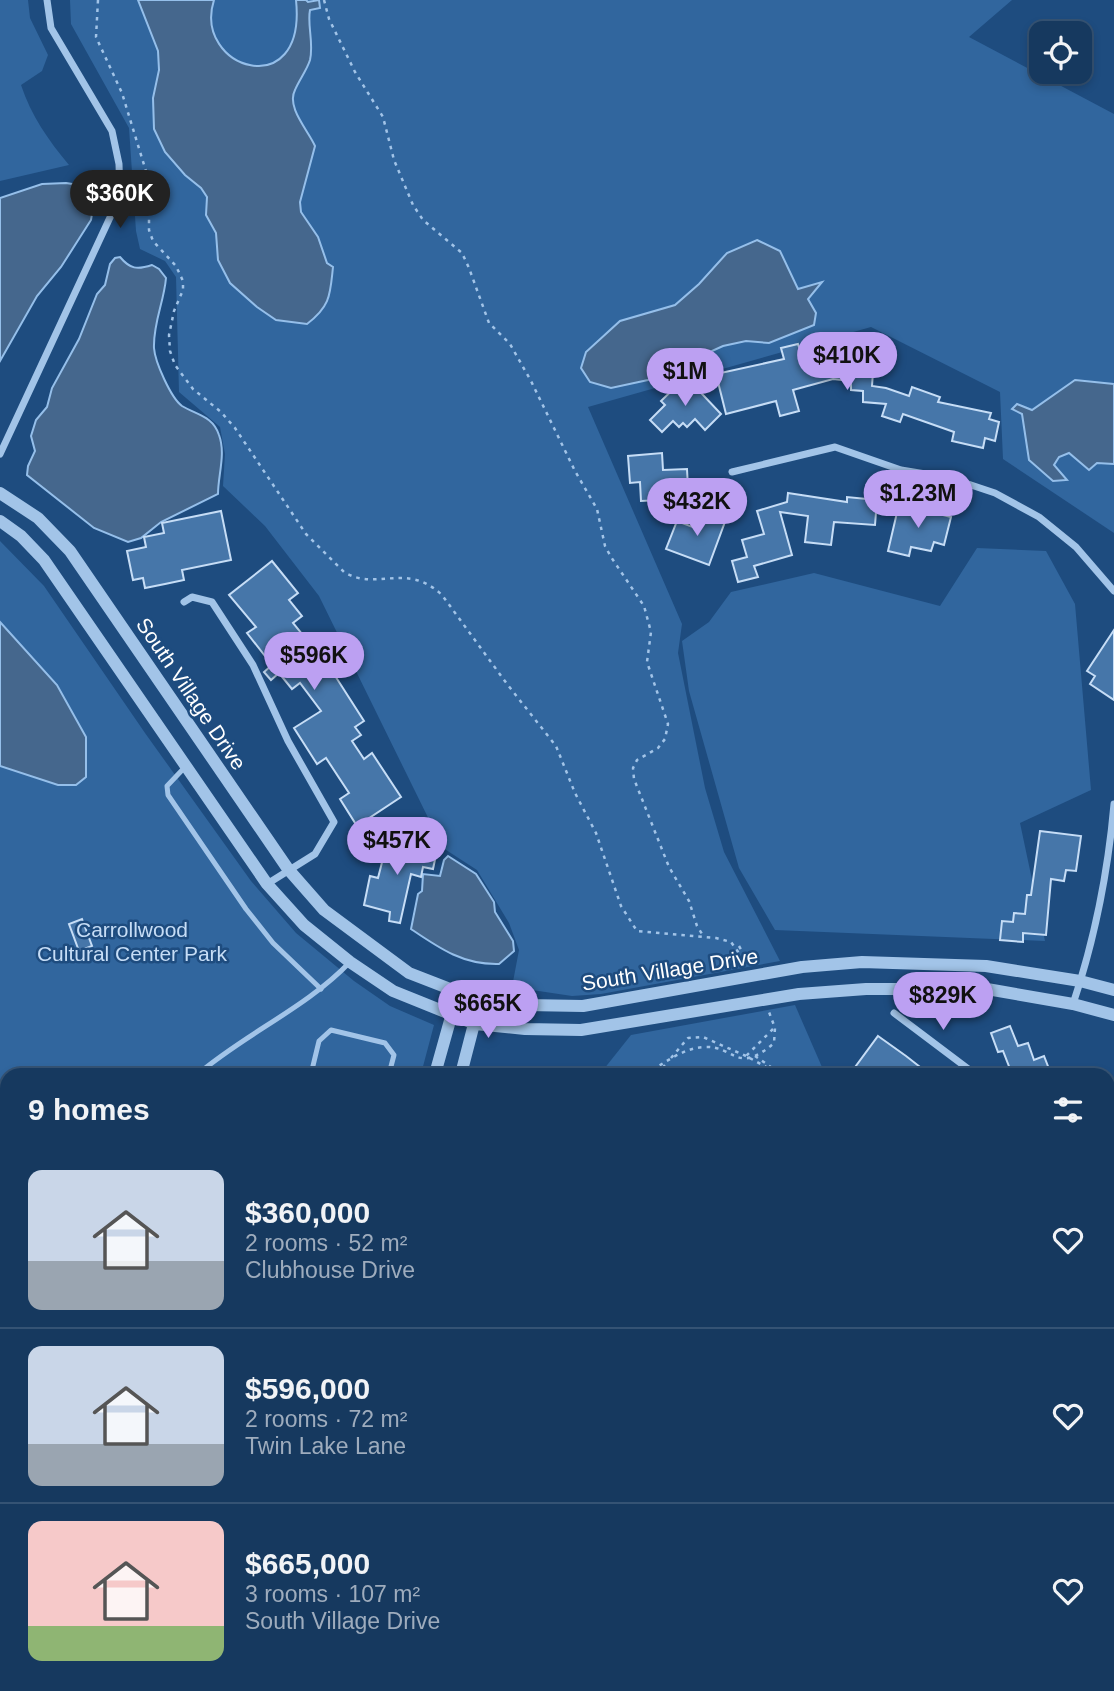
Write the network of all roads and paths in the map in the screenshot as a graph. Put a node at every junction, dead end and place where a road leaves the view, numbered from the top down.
1 (47, 0) edge
2 (98, 0) edge
3 (324, 0) edge
4 (0, 454) edge
5 (732, 472) dead end
6 (0, 493) edge
7 (0, 521) edge
8 (1114, 592) edge
9 (184, 601) dead end
10 (186, 766) junction
11 (1114, 804) edge
12 (288, 869) junction
13 (267, 884) junction
14 (704, 937) junction
15 (739, 946) dead end
16 (350, 962) junction
17 (1080, 981) junction
18 (321, 989) junction
19 (1114, 990) edge
20 (458, 992) junction
21 (481, 997) junction
22 (1073, 1003) junction
23 (894, 1013) dead end
24 (1114, 1015) edge
25 (451, 1016) junction
26 (475, 1024) junction
27 (746, 1056) junction
28 (755, 1056) junction
29 (205, 1068) edge
30 (312, 1068) edge
31 (391, 1068) edge
32 (437, 1068) edge
33 (463, 1068) edge
34 (655, 1068) edge
35 (662, 1068) edge
36 (769, 1068) edge
37 (772, 1068) edge
38 (967, 1068) edge

1 - 4 street
2 - 14 path
3 - 14 path
5 - 8 street
6 - 12 street, South Village Drive
7 - 10 street, South Village Drive
9 - 12 street
10 - 13 street, South Village Drive
10 - 18 lane
11 - 17 street
12 - 13 street
12 - 20 street, South Village Drive
13 - 16 street, South Village Drive
14 - 15 path
16 - 18 lane
16 - 25 street, South Village Drive
17 - 19 street, South Village Drive
17 - 21 street, South Village Drive
17 - 22 street
18 - 29 lane
20 - 21 street, South Village Drive
20 - 25 street
21 - 26 street
22 - 24 street, South Village Drive
22 - 26 street, South Village Drive
23 - 38 street
25 - 26 street, South Village Drive
25 - 32 street
26 - 33 street
27 - 28 path
27 - 35 path
27 - 36 path
28 - 34 path
28 - 37 path
30 - 31 lane

